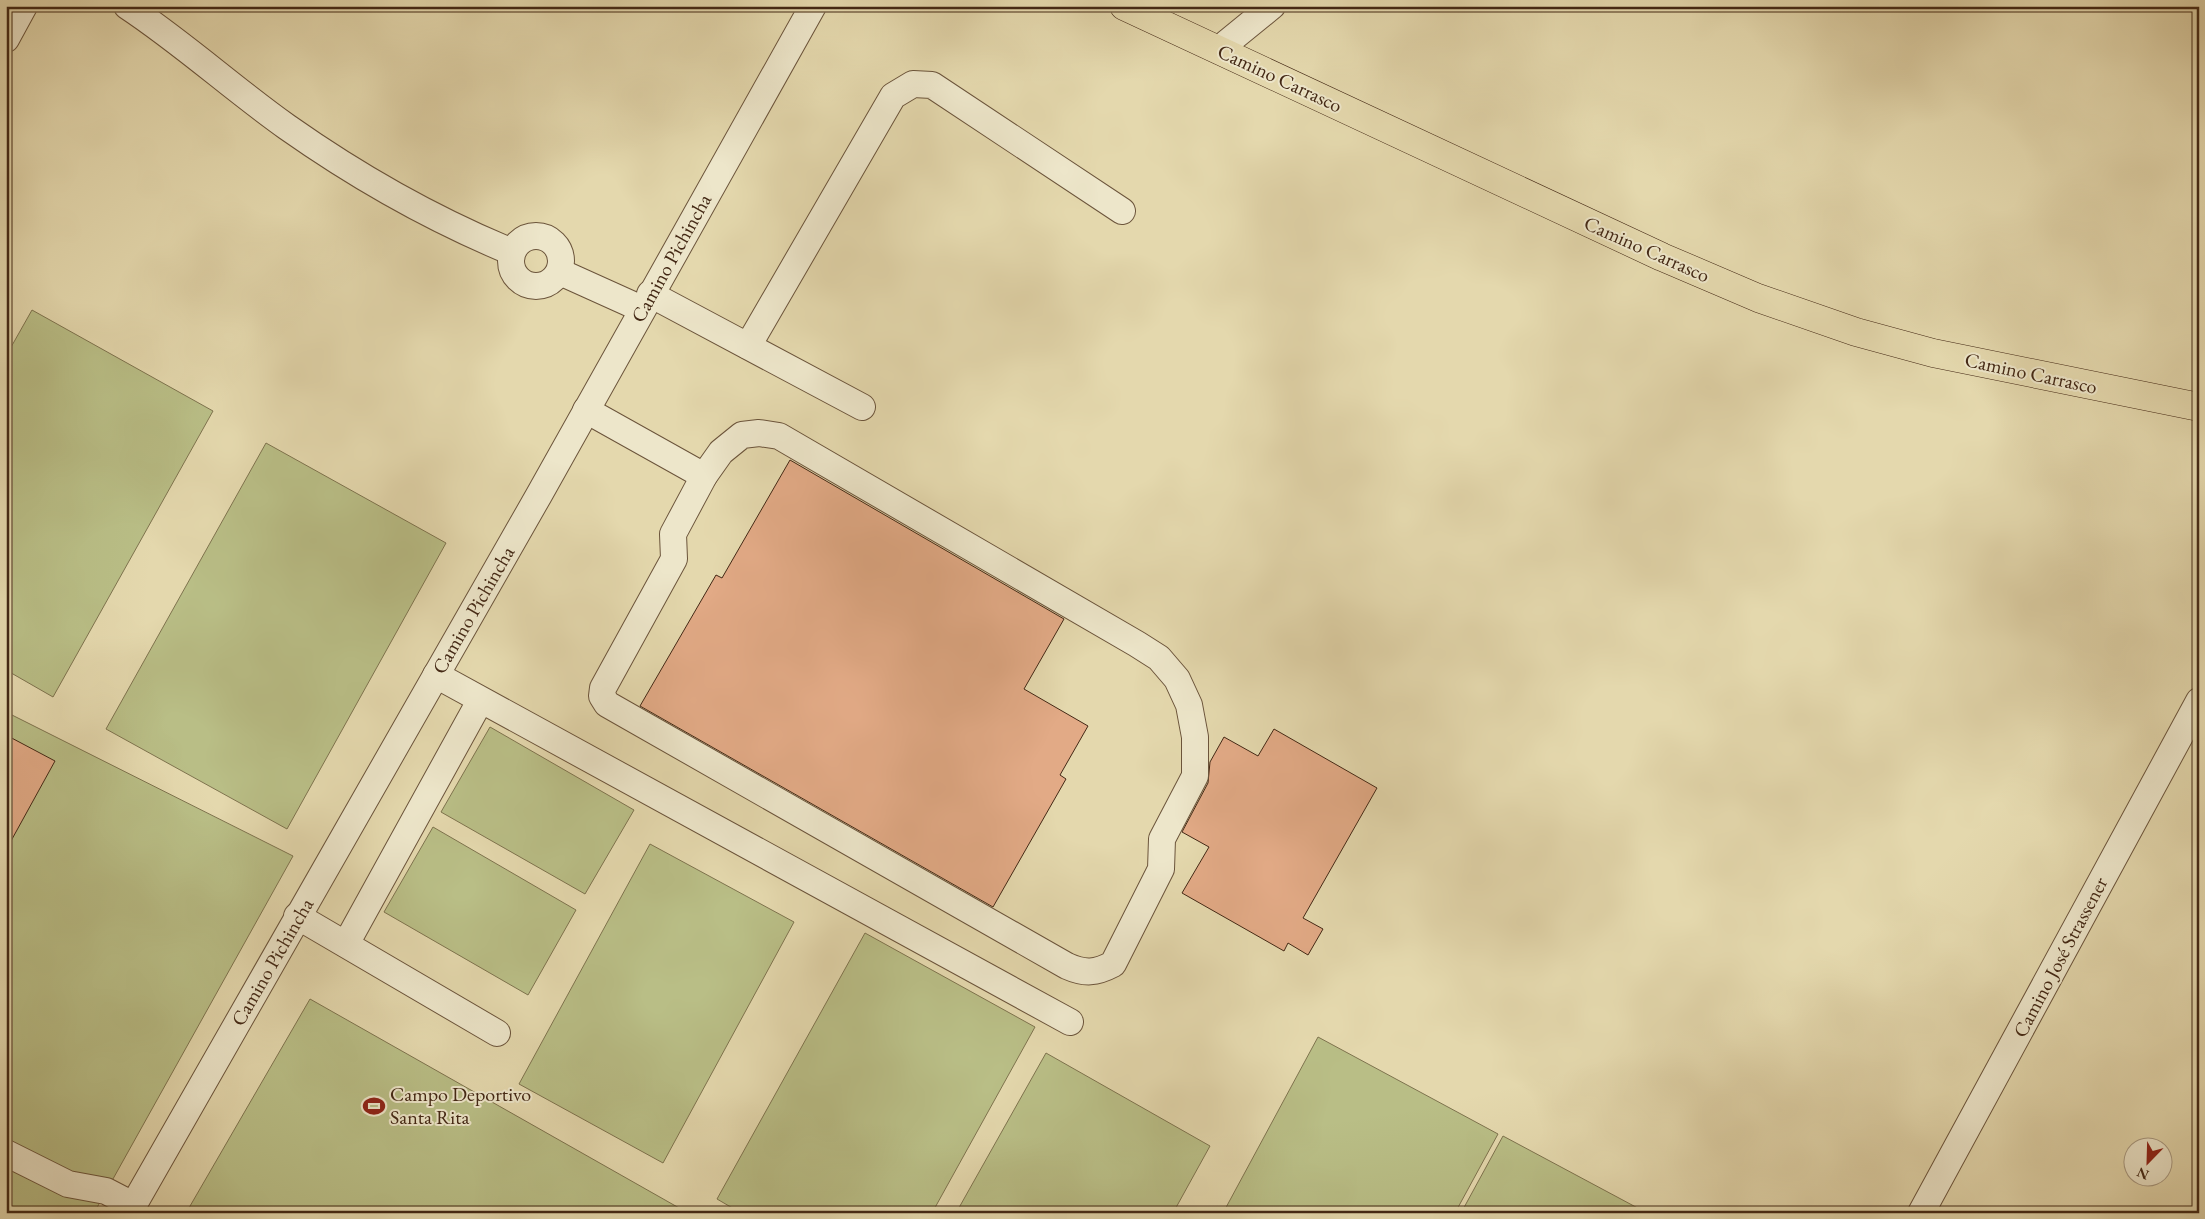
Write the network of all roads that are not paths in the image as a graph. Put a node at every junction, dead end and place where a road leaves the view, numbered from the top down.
1 (24, 6) edge
2 (127, 6) edge
3 (813, 6) edge
4 (1124, 6) edge
5 (1272, 6) edge
6 (6, 38) edge
7 (1218, 50) junction
8 (1122, 211) dead end
9 (512, 252) junction
10 (560, 272) junction
11 (646, 302) junction
12 (748, 346) junction
13 (862, 407) dead end
14 (2199, 407) edge
15 (586, 410) junction
16 (704, 476) junction
17 (436, 676) junction
18 (480, 701) junction
19 (2199, 701) edge
20 (298, 916) junction
21 (346, 944) junction
22 (1070, 1022) dead end
23 (497, 1033) dead end
24 (6, 1153) edge
25 (131, 1209) edge
26 (1921, 1213) edge

1 - 6 street
2 - 9 street
3 - 11 street, Camino Pichincha
4 - 7 main road, Camino Carrasco
5 - 7 street
7 - 14 main road, Camino Carrasco
8 - 12 street
9 - 10 street
9 - 10 street
10 - 11 street
11 - 12 street
11 - 15 street, Camino Pichincha
12 - 13 street
15 - 16 street
15 - 17 street, Camino Pichincha
16 - 16 street
17 - 18 street
17 - 20 street, Camino Pichincha
18 - 21 street
18 - 22 street
19 - 26 street, Camino José Strassener
20 - 21 street
20 - 25 street, Camino Pichincha
21 - 23 street
24 - 25 street

